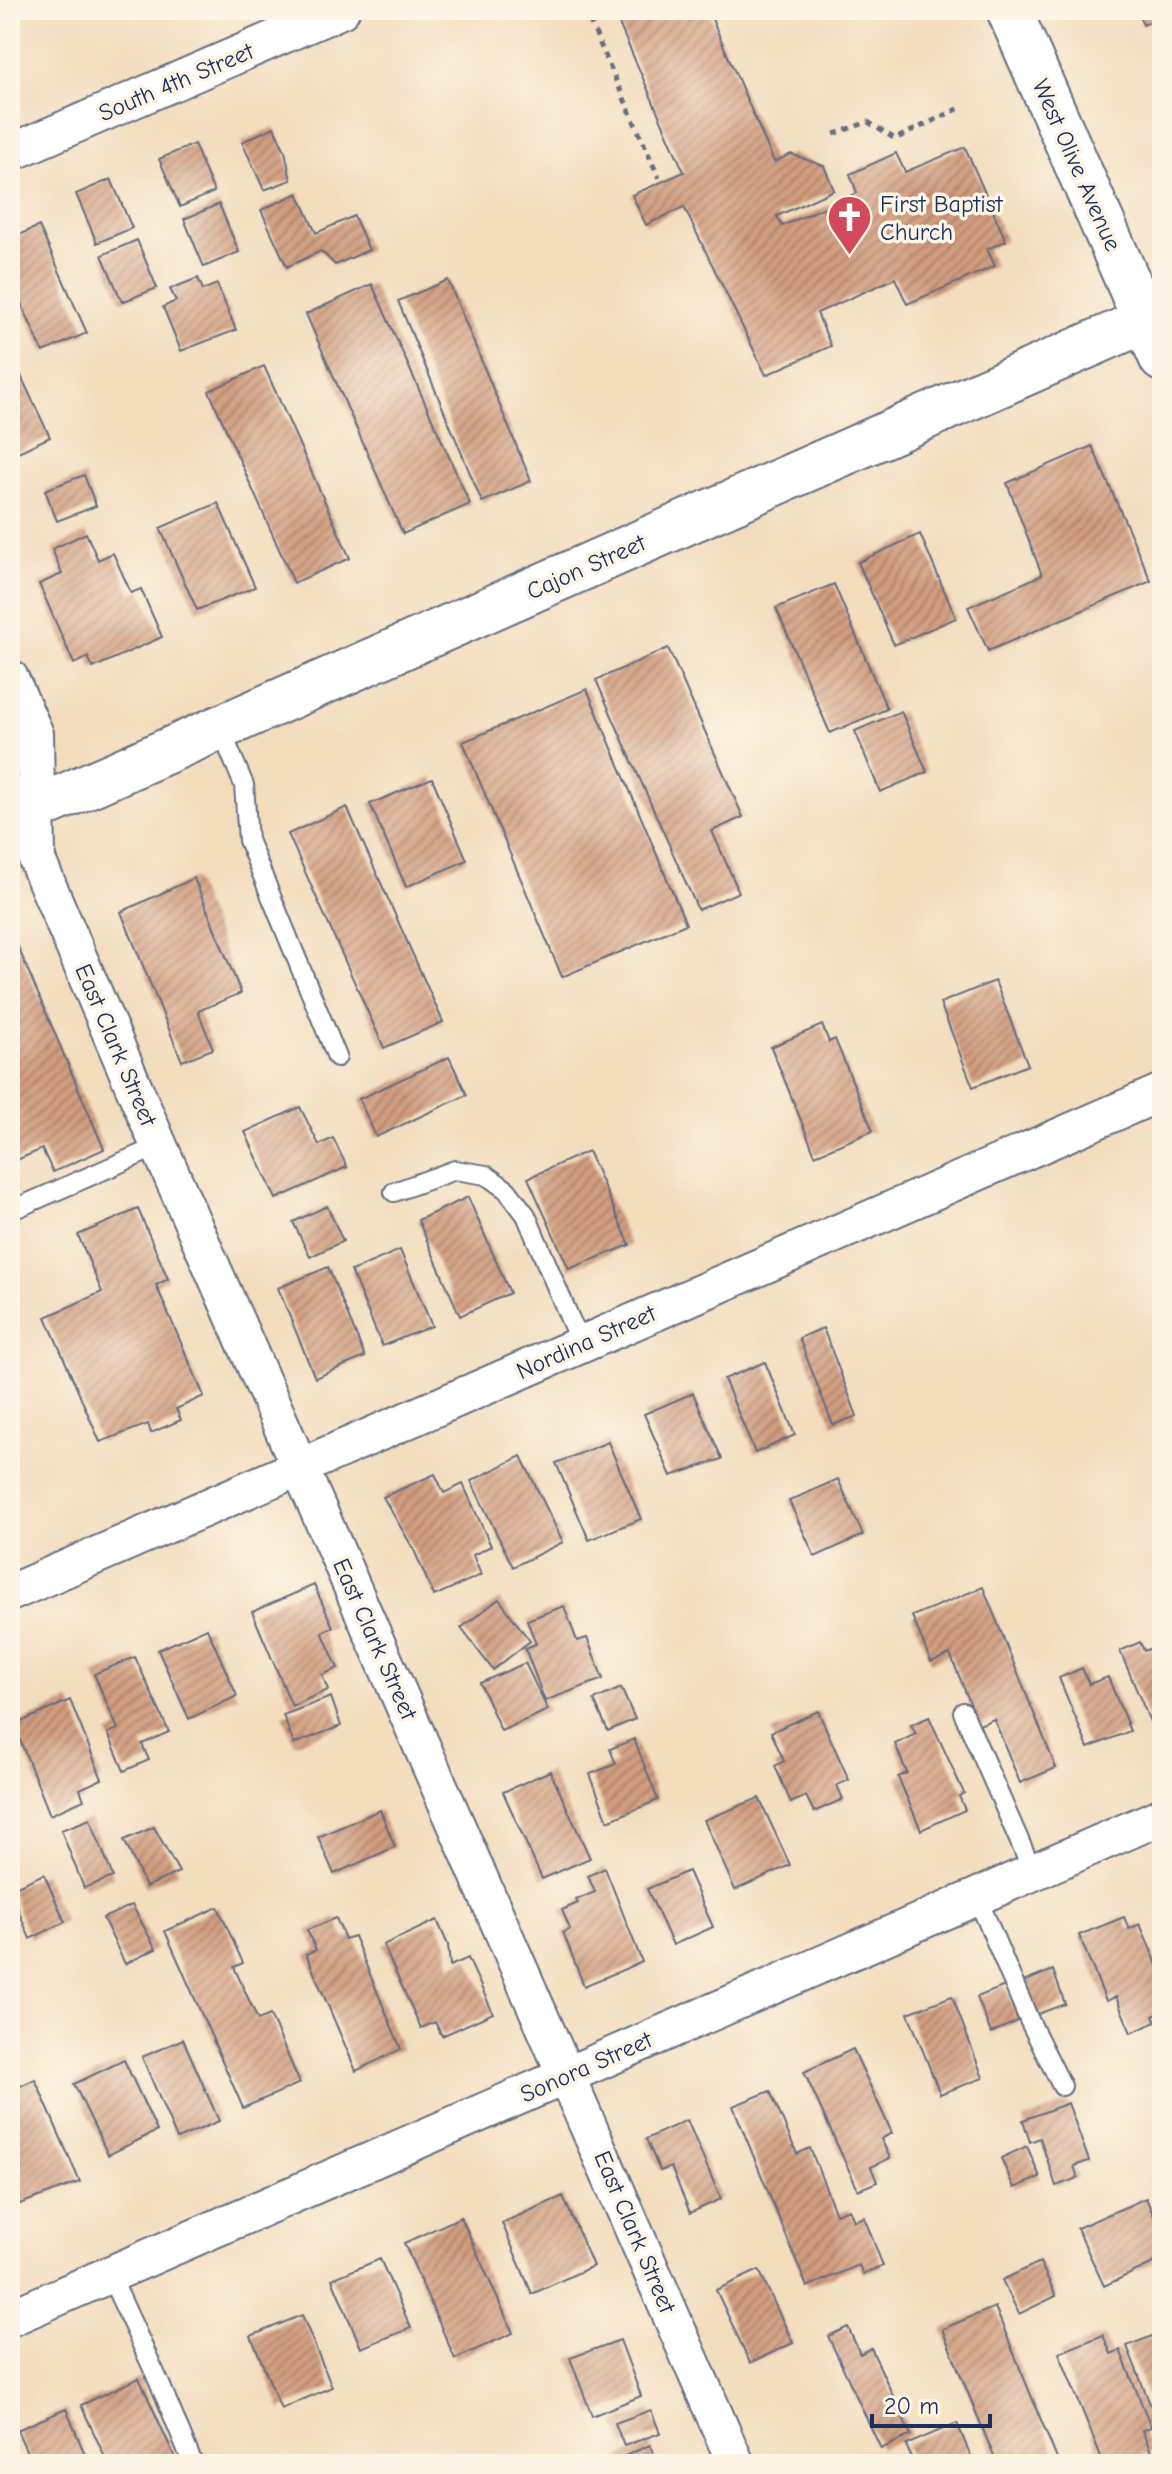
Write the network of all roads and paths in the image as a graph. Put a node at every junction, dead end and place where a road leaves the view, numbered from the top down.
1 (341, 10) edge
2 (585, 10) edge
3 (1009, 10) edge
4 (962, 107) dead end
5 (834, 134) dead end
6 (10, 153) edge
7 (659, 178) dead end
8 (1156, 330) edge
9 (10, 678) edge
10 (220, 728) junction
11 (23, 814) edge
12 (337, 1057) dead end
13 (1162, 1092) edge
14 (159, 1146) junction
15 (394, 1192) dead end
16 (10, 1211) edge
17 (581, 1345) junction
18 (300, 1467) junction
19 (10, 1593) edge
20 (963, 1712) dead end
21 (1162, 1816) edge
22 (1033, 1872) junction
23 (977, 1897) junction
24 (567, 2075) junction
25 (1062, 2086) dead end
26 (110, 2275) junction
27 (10, 2318) edge
28 (193, 2464) edge
29 (736, 2464) edge

1 - 6 street, South 4th Street
2 - 7 path
3 - 8 street, West Olive Avenue
4 - 5 path
8 - 10 street, Cajon Street
9 - 11 street, East Clark Street
10 - 11 street, Cajon Street
10 - 12 lane
11 - 14 street, East Clark Street
13 - 17 street, Nordina Street
14 - 16 lane
14 - 18 street, East Clark Street
15 - 17 lane
17 - 18 street, Nordina Street
18 - 19 street, Nordina Street
18 - 24 street, East Clark Street
20 - 22 lane
21 - 22 street, Sonora Street
22 - 23 street, Sonora Street
23 - 24 street, Sonora Street
23 - 25 lane
24 - 26 street, Sonora Street
24 - 29 street, East Clark Street
26 - 27 street, Sonora Street
26 - 28 lane

